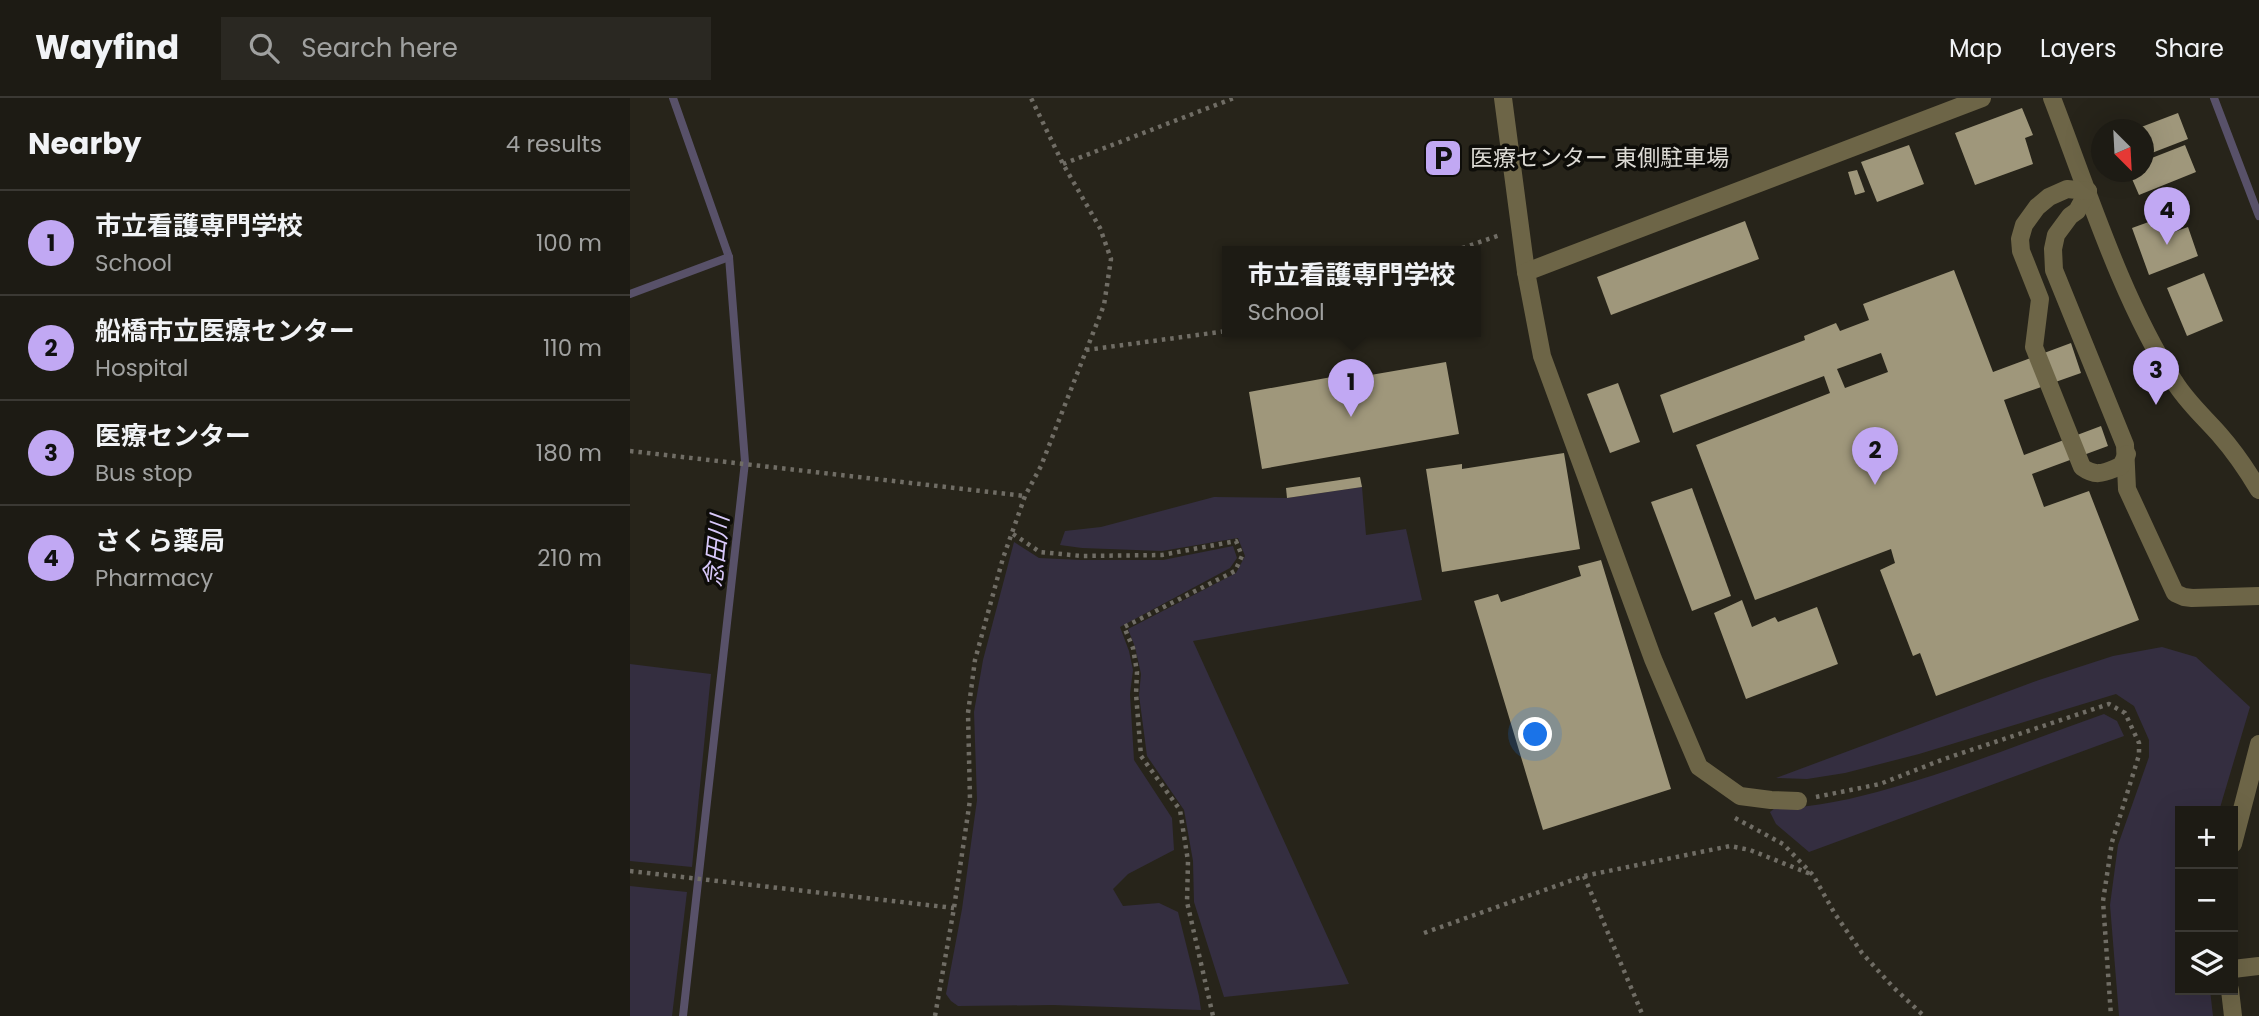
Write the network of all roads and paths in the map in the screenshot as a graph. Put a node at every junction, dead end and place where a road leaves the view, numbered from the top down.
1 (1031, 98) edge
2 (1234, 98) edge
3 (1503, 98) edge
4 (1982, 98) edge
5 (2052, 98) edge
6 (1063, 164) junction
7 (2088, 191) junction
8 (1521, 229) junction
9 (1469, 246) edge
10 (1526, 272) junction
11 (1222, 332) edge
12 (1085, 350) junction
13 (630, 451) edge
14 (2127, 454) junction
15 (2259, 490) edge
16 (1025, 496) junction
17 (1013, 534) junction
18 (2259, 596) edge
19 (2259, 744) edge
20 (2253, 782) edge
21 (1798, 800) joint
22 (1729, 814) dead end
23 (2238, 828) edge
24 (630, 870) edge
25 (1813, 875) junction
26 (1584, 876) junction
27 (954, 908) junction
28 (1424, 933) dead end
29 (2259, 966) edge
30 (2238, 968) edge
31 (2231, 995) edge
32 (935, 1016) edge
33 (1213, 1016) edge
34 (1643, 1016) edge
35 (1924, 1016) edge
36 (2111, 1016) edge
37 (2233, 1016) edge

1 - 6 path
2 - 6 path
3 - 8 street
4 - 10 street
5 - 7 street
6 - 12 path
7 - 14 street
7 - 14 street
7 - 15 street
8 - 9 path
8 - 10 street
10 - 21 street
11 - 12 path
12 - 16 path
13 - 16 path
14 - 18 street
16 - 17 path
17 - 27 path
17 - 33 path
19 - 20 street
20 - 23 street
21 - 36 path
22 - 25 path
24 - 27 path
25 - 26 path
25 - 35 path
26 - 28 path
26 - 34 path
27 - 32 path
29 - 30 street
31 - 37 street

